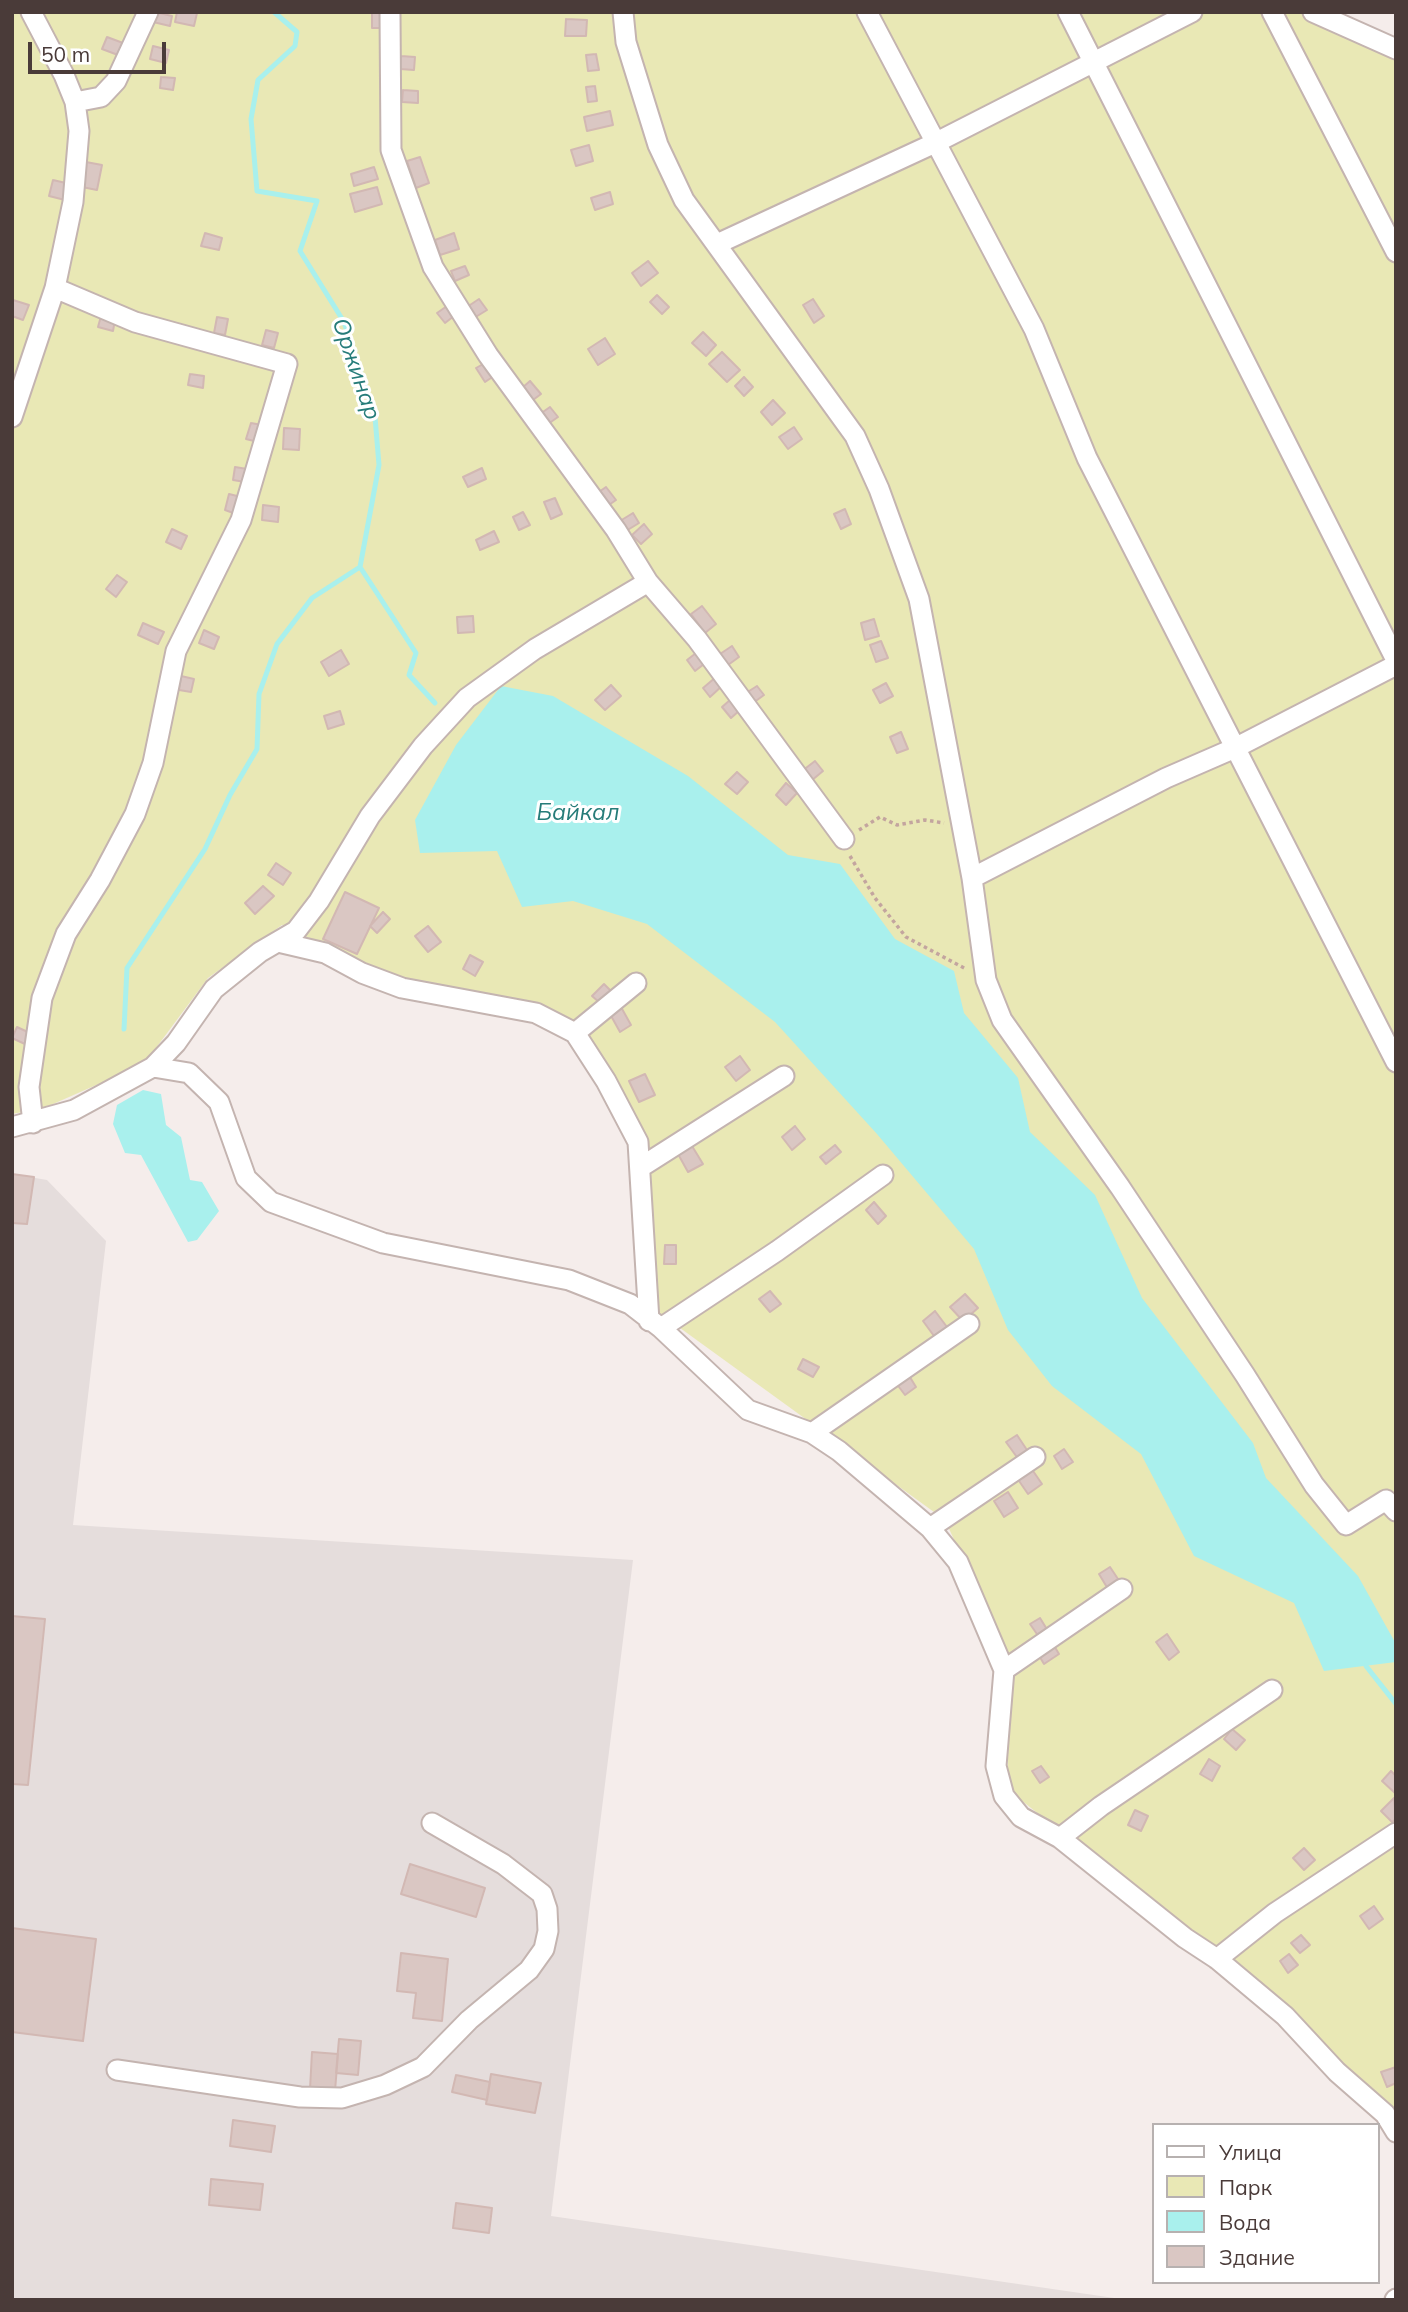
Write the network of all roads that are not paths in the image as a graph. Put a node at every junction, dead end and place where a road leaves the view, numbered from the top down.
1 (32, 12) edge
2 (148, 12) edge
3 (390, 12) edge
4 (623, 12) edge
5 (867, 12) edge
6 (1068, 12) edge
7 (1192, 12) edge
8 (1272, 12) edge
9 (1313, 12) edge
10 (1396, 49) edge
11 (1093, 60) junction
12 (75, 102) junction
13 (934, 142) junction
14 (717, 244) junction
15 (1396, 252) edge
16 (55, 288) junction
17 (12, 417) edge
18 (648, 582) junction
19 (1396, 660) edge
20 (1396, 665) edge
21 (1235, 748) junction
22 (844, 839) road end
23 (972, 878) junction
24 (278, 942) junction
25 (636, 983) dead end
26 (575, 1033) junction
27 (1396, 1062) edge
28 (153, 1067) junction
29 (784, 1076) dead end
30 (33, 1123) junction
31 (12, 1127) edge
32 (641, 1167) junction
33 (883, 1175) dead end
34 (655, 1324) junction
35 (969, 1324) dead end
36 (812, 1433) junction
37 (1035, 1457) dead end
38 (1396, 1511) edge
39 (930, 1528) junction
40 (1122, 1589) dead end
41 (1004, 1670) junction
42 (1272, 1690) dead end
43 (432, 1823) dead end
44 (1396, 1833) edge
45 (1060, 1838) junction
46 (1217, 1959) junction
47 (117, 2070) dead end
48 (1390, 2111) edge
49 (1396, 2132) edge

1 - 12 street
2 - 12 street
3 - 18 street
4 - 14 street
5 - 13 street
6 - 11 street
7 - 11 street
8 - 15 street
9 - 10 street
11 - 13 street
11 - 19 street
12 - 16 street
13 - 14 street
13 - 21 street
14 - 23 street
16 - 17 street
16 - 30 street
18 - 22 street
18 - 24 street
20 - 21 street
21 - 23 street
21 - 27 street
23 - 38 street
24 - 26 street
24 - 28 street
25 - 26 street
26 - 32 street
28 - 30 street
28 - 34 street
29 - 32 street
30 - 31 street
32 - 34 street
33 - 34 street
34 - 36 street
35 - 36 street
36 - 39 street
37 - 39 street
39 - 41 street
40 - 41 street
41 - 45 street
42 - 45 street
43 - 47 street
44 - 46 street
45 - 46 street
46 - 48 street
48 - 49 street

